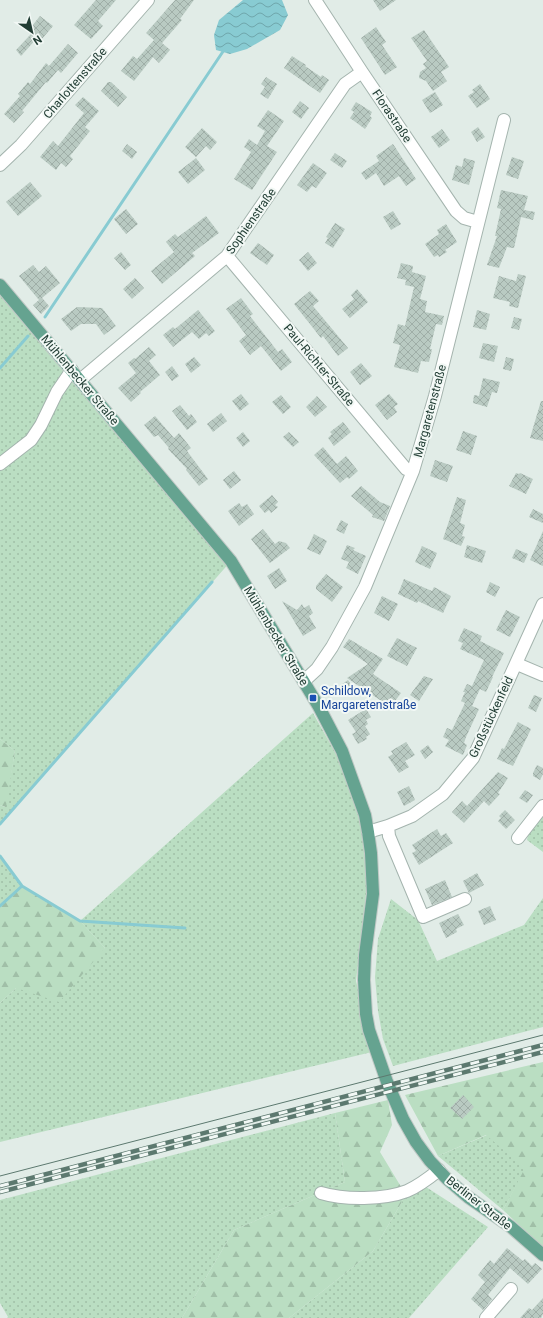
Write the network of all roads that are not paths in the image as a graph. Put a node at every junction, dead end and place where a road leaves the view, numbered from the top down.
1 (148, 0) edge
2 (315, 0) edge
3 (362, 72) junction
4 (504, 120) dead end
5 (0, 165) edge
6 (478, 222) junction
7 (227, 256) junction
8 (0, 285) edge
9 (72, 370) junction
10 (80, 380) junction
11 (0, 464) edge
12 (413, 471) junction
13 (543, 604) edge
14 (517, 664) junction
15 (543, 675) edge
16 (304, 681) junction
17 (543, 806) edge
18 (388, 826) junction
19 (368, 832) junction
20 (518, 838) dead end
21 (465, 899) dead end
22 (387, 1082) joint
23 (439, 1170) junction
24 (320, 1193) dead end
25 (543, 1256) edge
26 (511, 1289) dead end
27 (486, 1318) edge

1 - 5 street, Charlottenstraße
2 - 3 street, Florastraße
3 - 6 street, Florastraße
3 - 7 street, Sophienstraße
4 - 6 street, Margaretenstraße
6 - 12 street, Margaretenstraße
7 - 10 street, Sophienstraße
7 - 12 street, Paul-Richter-Straße
8 - 9 main road, Mühlenbecker Straße
9 - 10 main road, Mühlenbecker Straße
9 - 11 street
10 - 16 main road, Mühlenbecker Straße
12 - 16 street, Margaretenstraße
13 - 14 street, Großstückenfeld
14 - 15 street, Großstückenfeld
14 - 18 street, Großstückenfeld
16 - 19 main road, Mühlenbecker Straße
17 - 20 street
18 - 19 street, Großstückenfeld
18 - 21 street
19 - 22 main road, Mühlenbecker Straße
22 - 23 main road, Berliner Straße
23 - 24 street
23 - 25 main road, Berliner Straße
26 - 27 street

